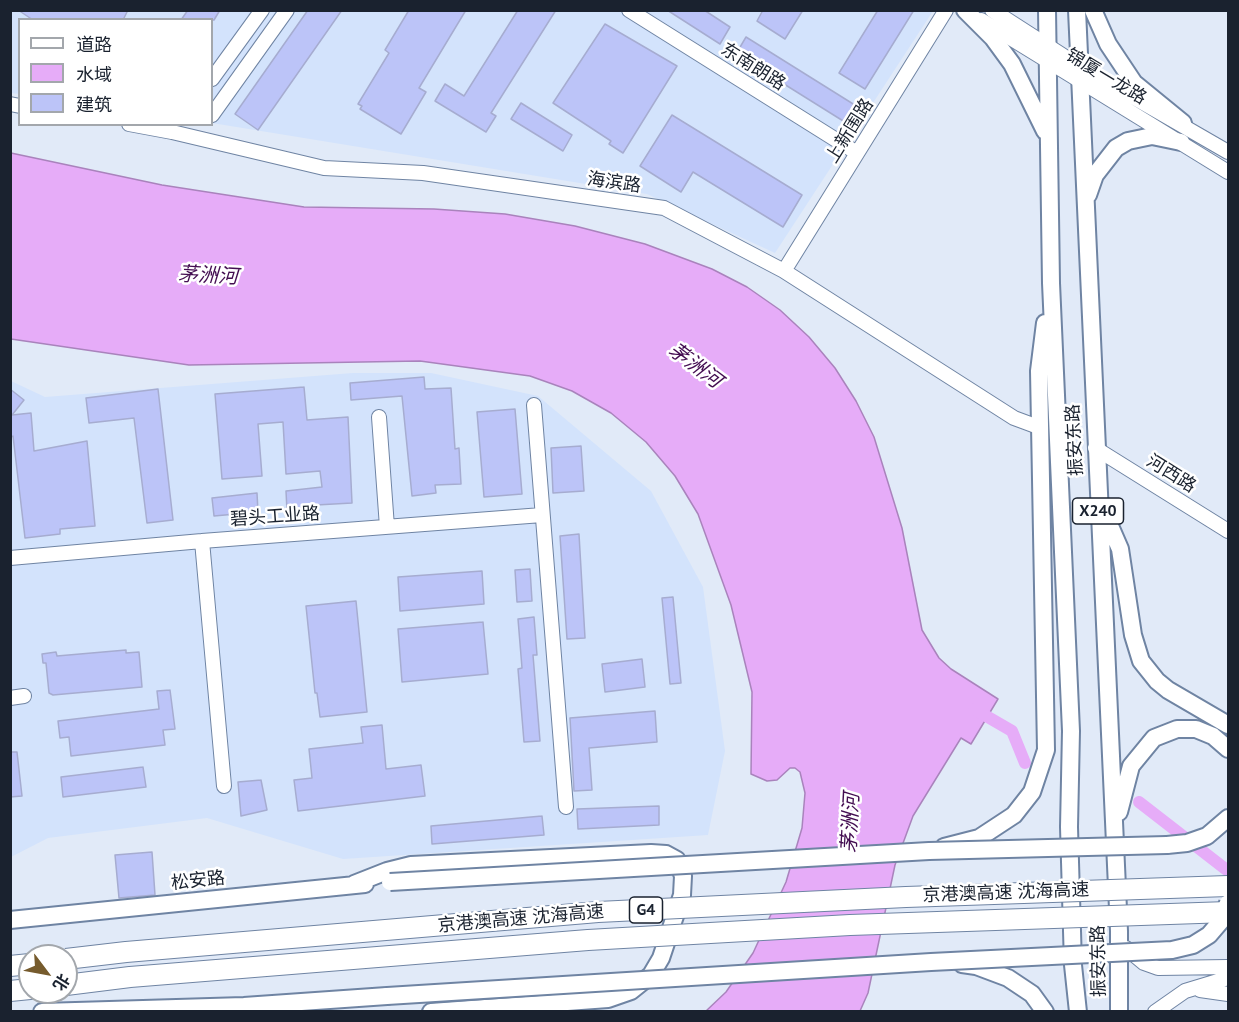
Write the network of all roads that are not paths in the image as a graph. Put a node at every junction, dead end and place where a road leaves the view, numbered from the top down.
1 (262, 10) edge
2 (287, 10) edge
3 (629, 10) edge
4 (946, 10) edge
5 (966, 10) edge
6 (992, 10) edge
7 (1047, 10) edge
8 (1077, 10) edge
9 (1093, 10) edge
10 (1047, 54) junction
11 (1079, 74) junction
12 (213, 78) edge
13 (213, 114) edge
14 (1183, 123) junction
15 (152, 126) edge
16 (203, 126) edge
17 (175, 128) edge
18 (195, 137) junction
19 (1049, 140) junction
20 (1181, 142) junction
21 (1228, 152) edge
22 (857, 153) junction
23 (1228, 172) edge
24 (1085, 214) junction
25 (784, 271) junction
26 (1051, 283) junction
27 (534, 405) dead end
28 (379, 417) dead end
29 (1041, 428) junction
30 (1095, 448) junction
31 (1097, 496) junction
32 (542, 515) junction
33 (387, 527) junction
34 (1228, 531) edge
35 (202, 541) junction
36 (10, 558) edge
37 (1228, 725) edge
38 (1228, 749) edge
39 (224, 786) dead end
40 (566, 807) dead end
41 (1228, 818) edge
42 (1114, 839) junction
43 (928, 850) junction
44 (354, 884) junction
45 (1228, 886) edge
46 (1228, 903) edge
47 (1228, 912) edge
48 (10, 920) edge
49 (1119, 931) junction
50 (78, 958) edge
51 (931, 962) junction
52 (1228, 967) edge
53 (1228, 978) edge
54 (78, 984) edge
55 (1185, 991) junction
56 (1228, 994) edge
57 (179, 1010) edge
58 (42, 1011) edge
59 (431, 1011) edge
60 (1045, 1011) edge
61 (1078, 1011) edge
62 (1119, 1011) edge
63 (1155, 1011) edge

1 - 12 street
2 - 13 street
3 - 22 street, 东南朗路
4 - 22 street, 上新围路
5 - 10 street, 锦厦一龙路
5 - 19 main road
6 - 10 street, 锦厦一龙路
7 - 10 main road, 振安东路 / X240
8 - 11 main road, 振安东路 / X240
9 - 14 main road
10 - 11 street, 锦厦一龙路
10 - 19 main road, 振安东路 / X240
11 - 14 street, 锦厦一龙路
11 - 20 street, 锦厦一龙路
11 - 24 main road, 振安东路 / X240
14 - 21 street, 锦厦一龙路
15 - 17 street, 海滨路
16 - 18 street
17 - 18 street, 海滨路
18 - 25 street, 海滨路
19 - 26 main road, 振安东路 / X240
20 - 23 street, 锦厦一龙路
20 - 24 main road
22 - 25 street, 上新围路
24 - 30 main road, 振安东路 / X240
25 - 29 street, 海滨路
26 - 29 main road
26 - 61 main road, 振安东路 / X240
27 - 32 street
28 - 33 street
29 - 43 main road, bridge
30 - 31 main road, 振安东路 / X240
30 - 34 street, 河西路
31 - 37 main road
31 - 42 main road, 振安东路 / X240
32 - 33 street, 碧头工业路
32 - 40 street
33 - 35 street, 碧头工业路
35 - 36 street, 碧头工业路
35 - 39 street
38 - 42 main road
41 - 43 main road, bridge
42 - 49 main road, 振安东路 / X240
43 - 44 main road, 松安路, bridge
44 - 48 main road, 松安路
44 - 59 main road
45 - 50 highway, 京港澳高速 沈海高速 / G4, bridge
46 - 51 main road, bridge
47 - 54 highway, 京港澳高速 沈海高速 / G4, bridge
49 - 52 street
49 - 62 main road, 振安东路 / X240
51 - 57 main road, bridge
51 - 60 main road, bridge
53 - 55 street
55 - 56 street
55 - 63 street
57 - 58 main road

